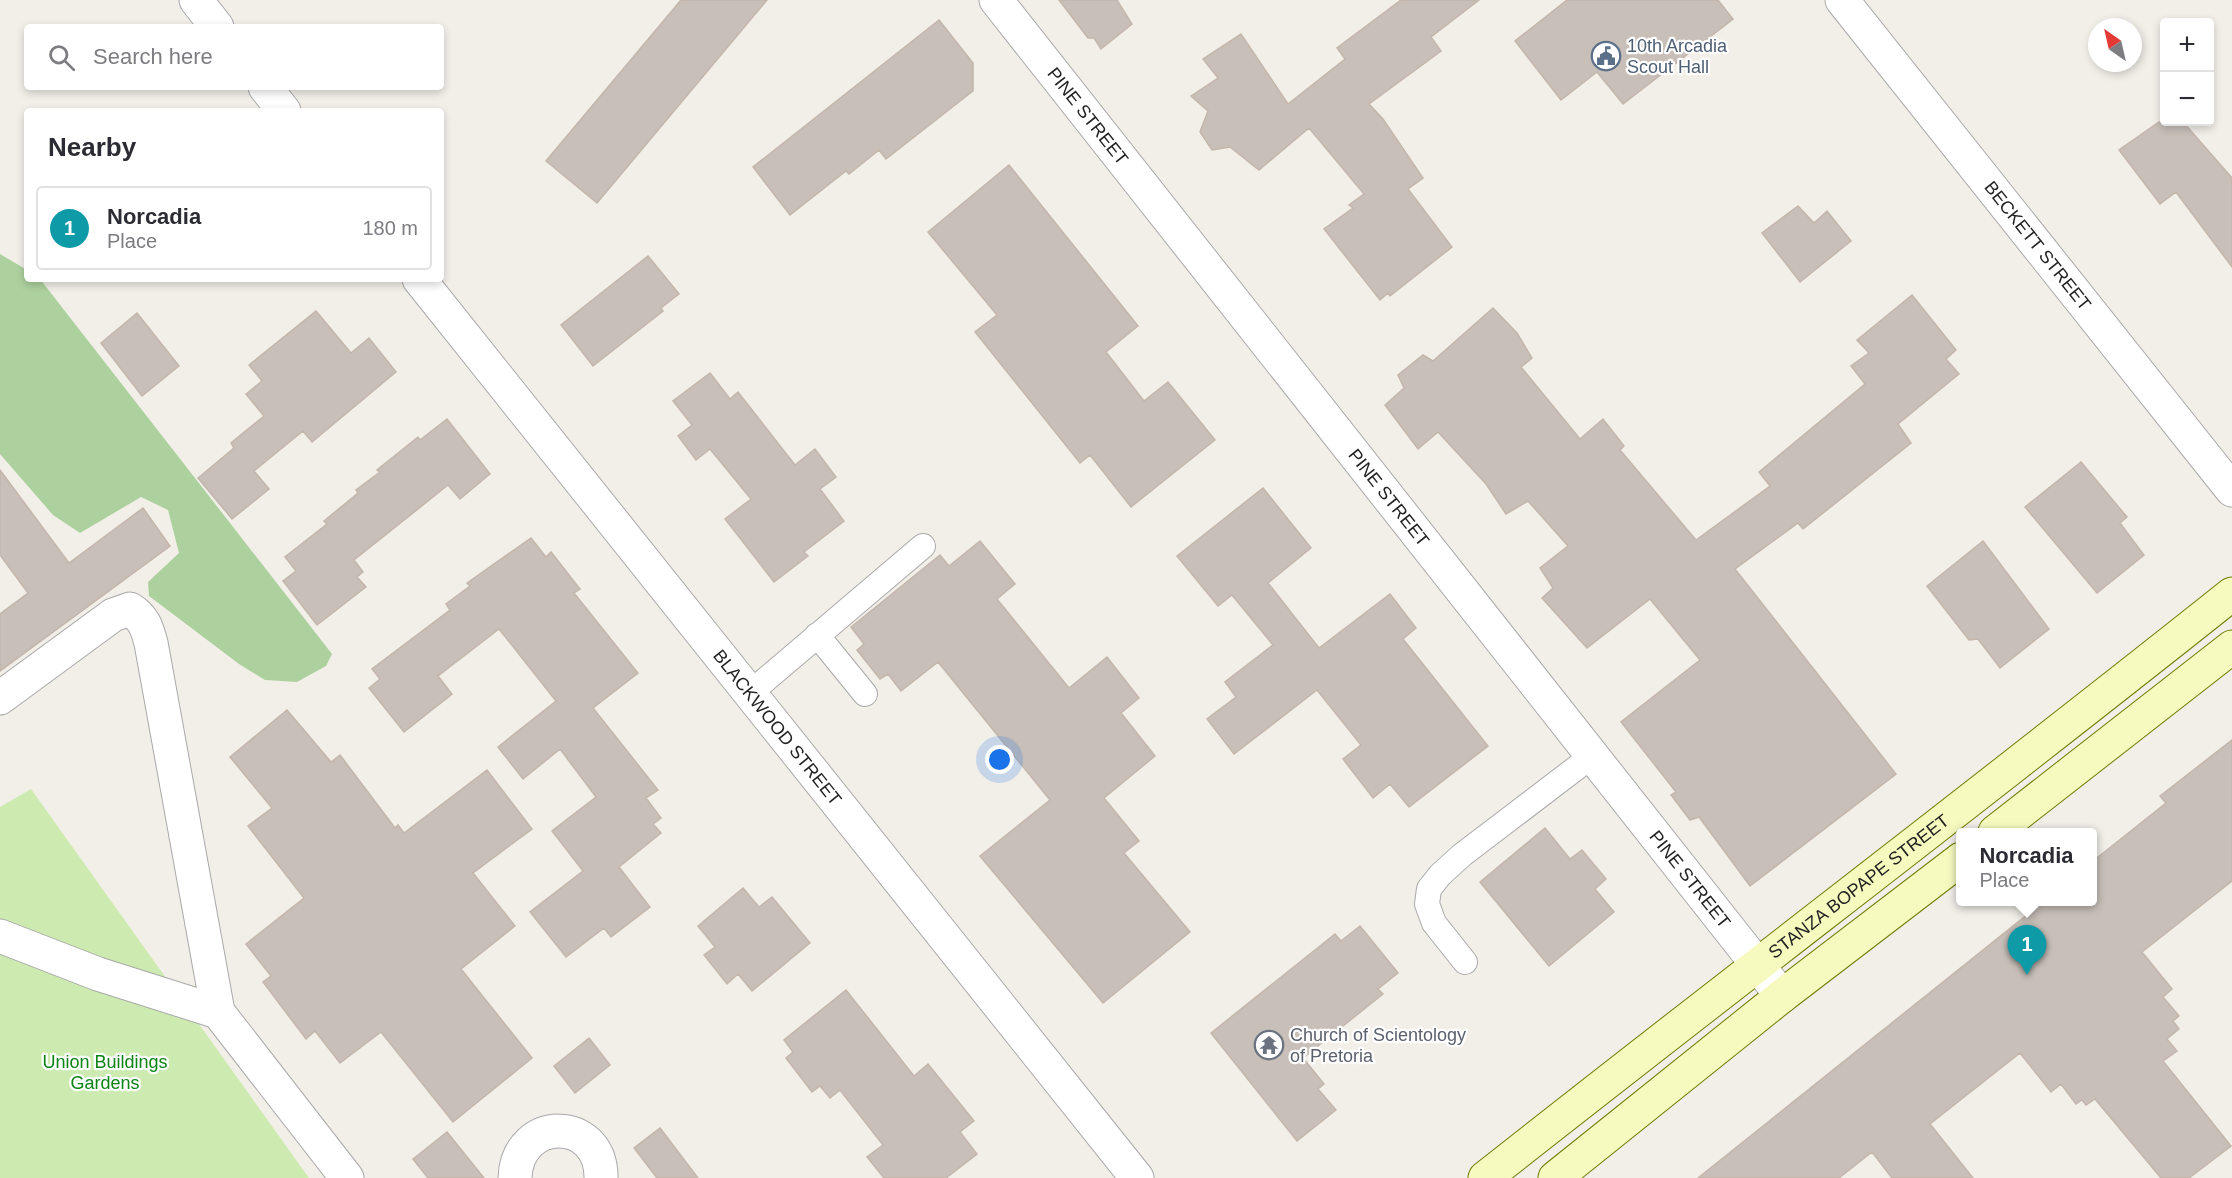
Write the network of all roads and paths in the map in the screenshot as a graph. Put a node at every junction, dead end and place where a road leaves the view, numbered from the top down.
1 (196, 0) edge
2 (996, 0) edge
3 (1842, 0) edge
4 (215, 24) edge
5 (268, 90) edge
6 (282, 108) edge
7 (421, 282) edge
8 (2232, 489) edge
9 (923, 546) dead end
10 (2232, 594) edge
11 (817, 635) junction
12 (2232, 648) edge
13 (750, 693) junction
14 (865, 694) dead end
15 (0, 698) edge
16 (1592, 756) junction
17 (2000, 828) edge
18 (1956, 863) edge
19 (0, 936) edge
20 (1465, 962) dead end
21 (1756, 963) junction
22 (1782, 996) junction
23 (218, 1012) junction
24 (347, 1178) edge
25 (515, 1178) edge
26 (601, 1178) edge
27 (1137, 1178) edge
28 (1485, 1178) edge
29 (1555, 1178) edge

1 - 4 street
2 - 16 street, PINE STREET
3 - 8 street, BECKETT STREET
5 - 6 street
7 - 13 street, BLACKWOOD STREET
9 - 11 lane
10 - 21 main road, STANZA BOPAPE STREET
11 - 13 lane
11 - 14 lane
12 - 17 main road
13 - 27 street, BLACKWOOD STREET
15 - 23 street
16 - 20 lane
16 - 21 street, PINE STREET
18 - 22 main road
19 - 23 street
21 - 22 street, PINE STREET
21 - 28 main road, STANZA BOPAPE STREET
22 - 29 main road
23 - 24 street
25 - 26 street

